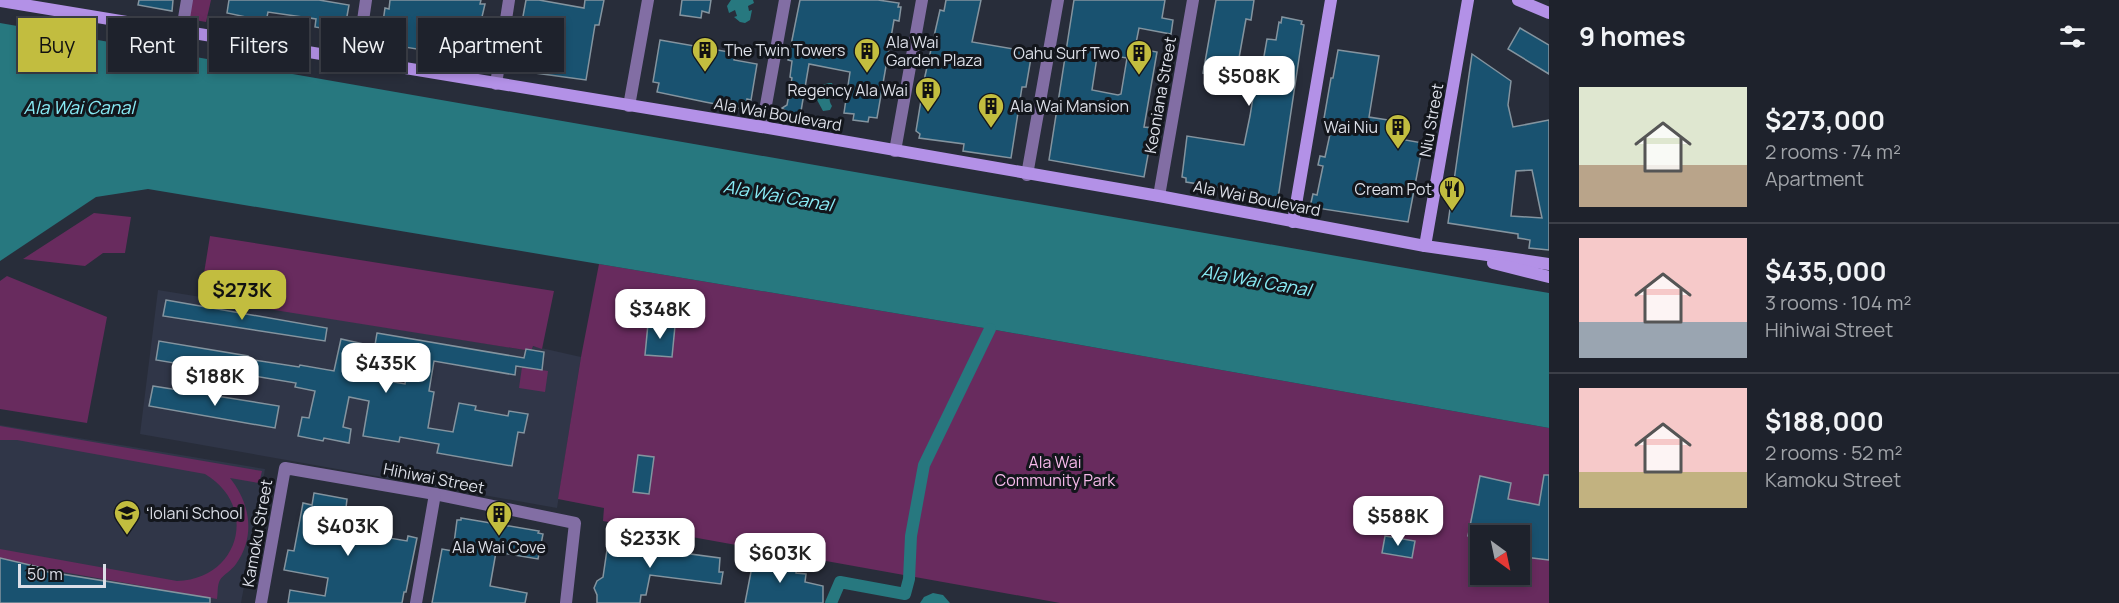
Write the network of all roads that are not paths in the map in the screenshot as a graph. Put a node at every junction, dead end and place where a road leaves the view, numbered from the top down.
1 (187, 0) edge
2 (366, 0) edge
3 (509, 0) edge
4 (648, 0) edge
5 (785, 0) edge
6 (922, 0) edge
7 (1058, 0) edge
8 (1193, 0) edge
9 (1331, 0) edge
10 (1468, 0) edge
11 (1518, 0) edge
12 (1539, 0) edge
13 (0, 1) edge
14 (1549, 6) edge
15 (1549, 13) edge
16 (108, 18) edge
17 (184, 18) edge
18 (363, 18) edge
19 (197, 33) edge
20 (321, 54) edge
21 (406, 68) edge
22 (496, 84) junction
23 (629, 106) junction
24 (762, 127) junction
25 (895, 151) junction
26 (1027, 174) junction
27 (1159, 196) junction
28 (1293, 222) junction
29 (1425, 246) junction
30 (1549, 264) edge
31 (1549, 277) edge
32 (285, 468) joint
33 (435, 494) junction
34 (261, 603) edge
35 (416, 603) edge
36 (566, 603) edge

1 - 17 street
2 - 18 street
3 - 22 street
4 - 23 street
5 - 24 street
6 - 25 street
7 - 26 street
8 - 27 street, Keoniana Street
9 - 28 main road
10 - 29 main road, Niu Street
11 - 15 main road
12 - 14 main road
13 - 16 main road, Ala Wai Boulevard
19 - 20 main road, Ala Wai Boulevard
21 - 22 main road, Ala Wai Boulevard
22 - 23 main road, Ala Wai Boulevard
23 - 24 main road, Ala Wai Boulevard
24 - 25 main road, Ala Wai Boulevard
25 - 26 main road, Ala Wai Boulevard
26 - 27 main road, Ala Wai Boulevard
27 - 28 main road, Ala Wai Boulevard
28 - 29 main road, Ala Wai Boulevard
29 - 30 main road, Ala Wai Boulevard
29 - 31 main road
32 - 33 street, Hihiwai Street
32 - 34 street, Kamoku Street
33 - 35 street
33 - 36 street, Hihiwai Street

